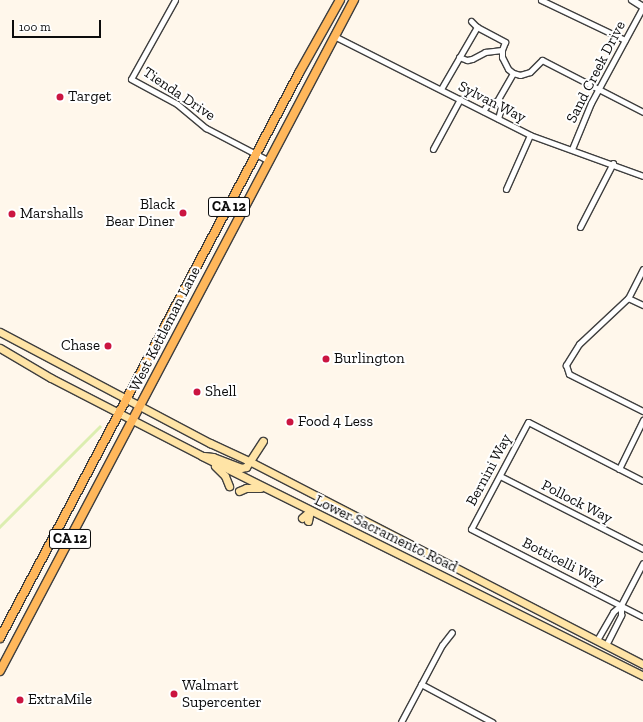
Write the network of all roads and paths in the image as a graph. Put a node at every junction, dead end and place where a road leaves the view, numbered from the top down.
1 (176, 0) edge
2 (340, 0) edge
3 (354, 0) edge
4 (541, 0) edge
5 (632, 0) edge
6 (643, 7) edge
7 (471, 21) dead end
8 (477, 27) junction
9 (336, 37) junction
10 (624, 40) junction
11 (502, 50) junction
12 (459, 57) junction
13 (513, 73) junction
14 (441, 90) junction
15 (598, 90) junction
16 (460, 100) junction
17 (497, 101) junction
18 (483, 111) junction
19 (643, 112) edge
20 (498, 119) junction
21 (530, 135) junction
22 (433, 149) dead end
23 (572, 149) junction
24 (256, 155) junction
25 (269, 161) junction
26 (613, 163) junction
27 (643, 176) edge
28 (506, 189) dead end
29 (580, 227) dead end
30 (643, 269) edge
31 (628, 298) junction
32 (643, 305) edge
33 (0, 332) edge
34 (0, 348) edge
35 (127, 399) junction
36 (141, 407) junction
37 (643, 411) edge
38 (119, 414) junction
39 (643, 420) edge
40 (133, 421) junction
41 (263, 441) dead end
42 (202, 456) junction
43 (251, 462) junction
44 (619, 469) junction
45 (500, 476) junction
46 (643, 481) edge
47 (229, 486) dead end
48 (239, 491) dead end
49 (270, 491) junction
50 (310, 511) junction
51 (305, 519) dead end
52 (472, 529) joint
53 (643, 549) edge
54 (643, 564) edge
55 (621, 606) junction
56 (643, 617) edge
57 (452, 632) dead end
58 (0, 638) edge
59 (597, 640) junction
60 (606, 645) junction
61 (643, 664) edge
62 (0, 671) edge
63 (643, 676) edge
64 (421, 684) junction
65 (480, 719) edge
66 (401, 722) edge
67 (492, 722) edge

1 - 24 street, Tienda Drive
2 - 24 main road, West Kettleman Lane / CA 12
3 - 9 main road, West Kettleman Lane / CA 12
4 - 10 street
5 - 6 street
6 - 10 street, Sand Creek Drive
7 - 8 street
8 - 11 street
8 - 12 street
9 - 14 street, Sylvan Way
9 - 25 main road, West Kettleman Lane / CA 12
10 - 15 street, Sand Creek Drive
11 - 12 street
11 - 13 street
12 - 14 street
13 - 15 street
13 - 17 street
14 - 16 street, Sylvan Way
15 - 19 street
15 - 23 street, Sand Creek Drive
16 - 18 street, Sylvan Way
16 - 22 street
17 - 18 street
17 - 20 street
18 - 20 street, Sylvan Way
20 - 21 street, Sylvan Way
21 - 23 street, Sylvan Way
21 - 28 street
23 - 26 street, Sylvan Way
24 - 25 street, Tienda Drive
24 - 35 main road, West Kettleman Lane / CA 12
25 - 36 main road, West Kettleman Lane / CA 12
26 - 27 street, Sylvan Way
26 - 29 street
30 - 31 street
31 - 32 street
31 - 37 street
33 - 35 main road, Lower Sacramento Road
34 - 38 main road, Lower Sacramento Road
35 - 36 main road, Lower Sacramento Road
35 - 38 main road, West Kettleman Lane / CA 12
36 - 40 main road, West Kettleman Lane / CA 12
36 - 43 main road, Lower Sacramento Road
38 - 40 main road, Lower Sacramento Road
38 - 58 main road, West Kettleman Lane / CA 12
39 - 44 street
40 - 42 main road, Lower Sacramento Road
40 - 62 main road, West Kettleman Lane / CA 12
41 - 43 main road
42 - 43 main road
42 - 47 main road
42 - 49 main road, Lower Sacramento Road
43 - 59 main road, Lower Sacramento Road
44 - 45 street, Bernini Way
44 - 46 street
45 - 52 street, Bernini Way
45 - 53 street, Pollock Way
48 - 49 main road
49 - 50 main road, Lower Sacramento Road
50 - 51 main road
50 - 63 main road, Lower Sacramento Road
52 - 55 street, Botticelli Way
54 - 55 street
55 - 56 street, Botticelli Way
55 - 59 street
55 - 60 street
57 - 64 street
59 - 60 main road, Lower Sacramento Road
60 - 61 main road, Lower Sacramento Road
64 - 65 street
64 - 66 street
65 - 67 street

